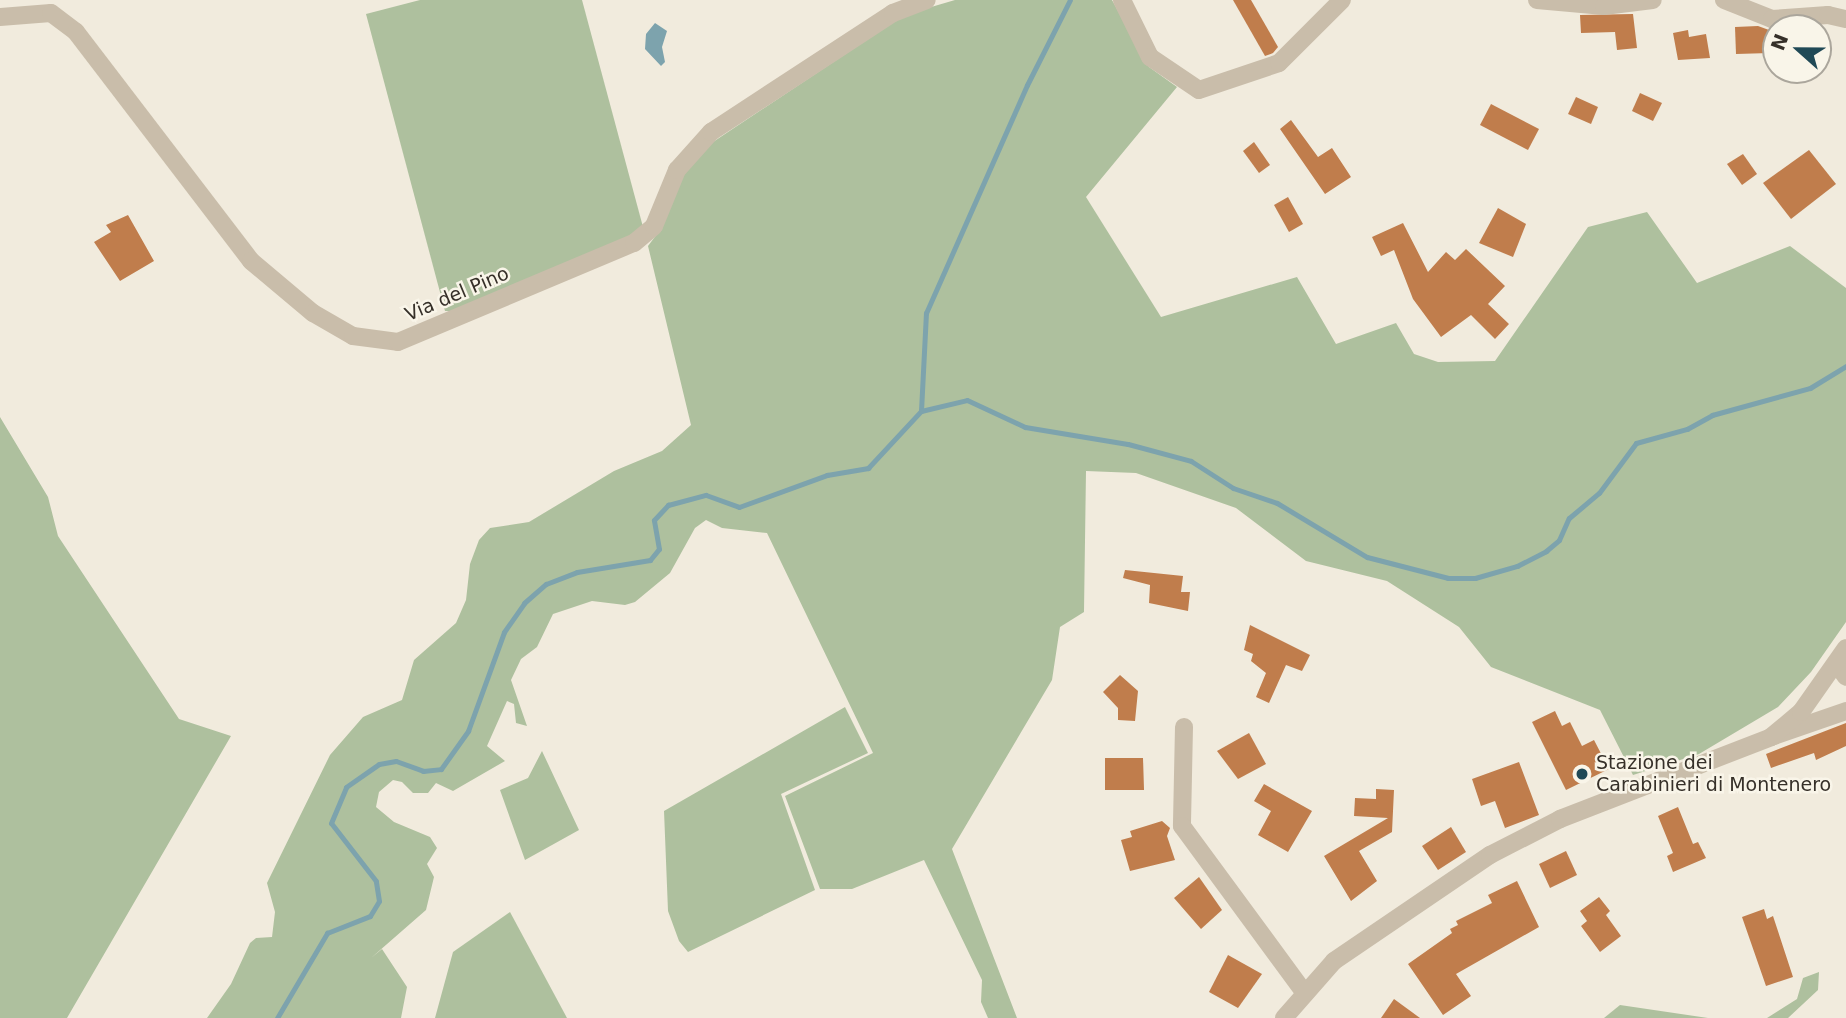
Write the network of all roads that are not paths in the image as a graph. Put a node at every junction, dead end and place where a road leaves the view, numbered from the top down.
1 (927, 0) edge
2 (1122, 0) edge
3 (1342, 0) edge
4 (1537, 0) edge
5 (1653, 0) edge
6 (1724, 0) edge
7 (0, 17) edge
8 (1846, 19) edge
9 (1843, 663) edge
10 (1846, 711) edge
11 (1801, 712) junction
12 (1822, 721) junction
13 (1184, 727) dead end
14 (1771, 737) junction
15 (1303, 991) junction
16 (1284, 1018) edge

1 - 7 street, Via del Pino
2 - 3 street
4 - 5 street
6 - 8 street
9 - 11 street
10 - 12 street
11 - 12 street
11 - 14 street
12 - 14 street
13 - 15 street
14 - 15 street
15 - 16 street

